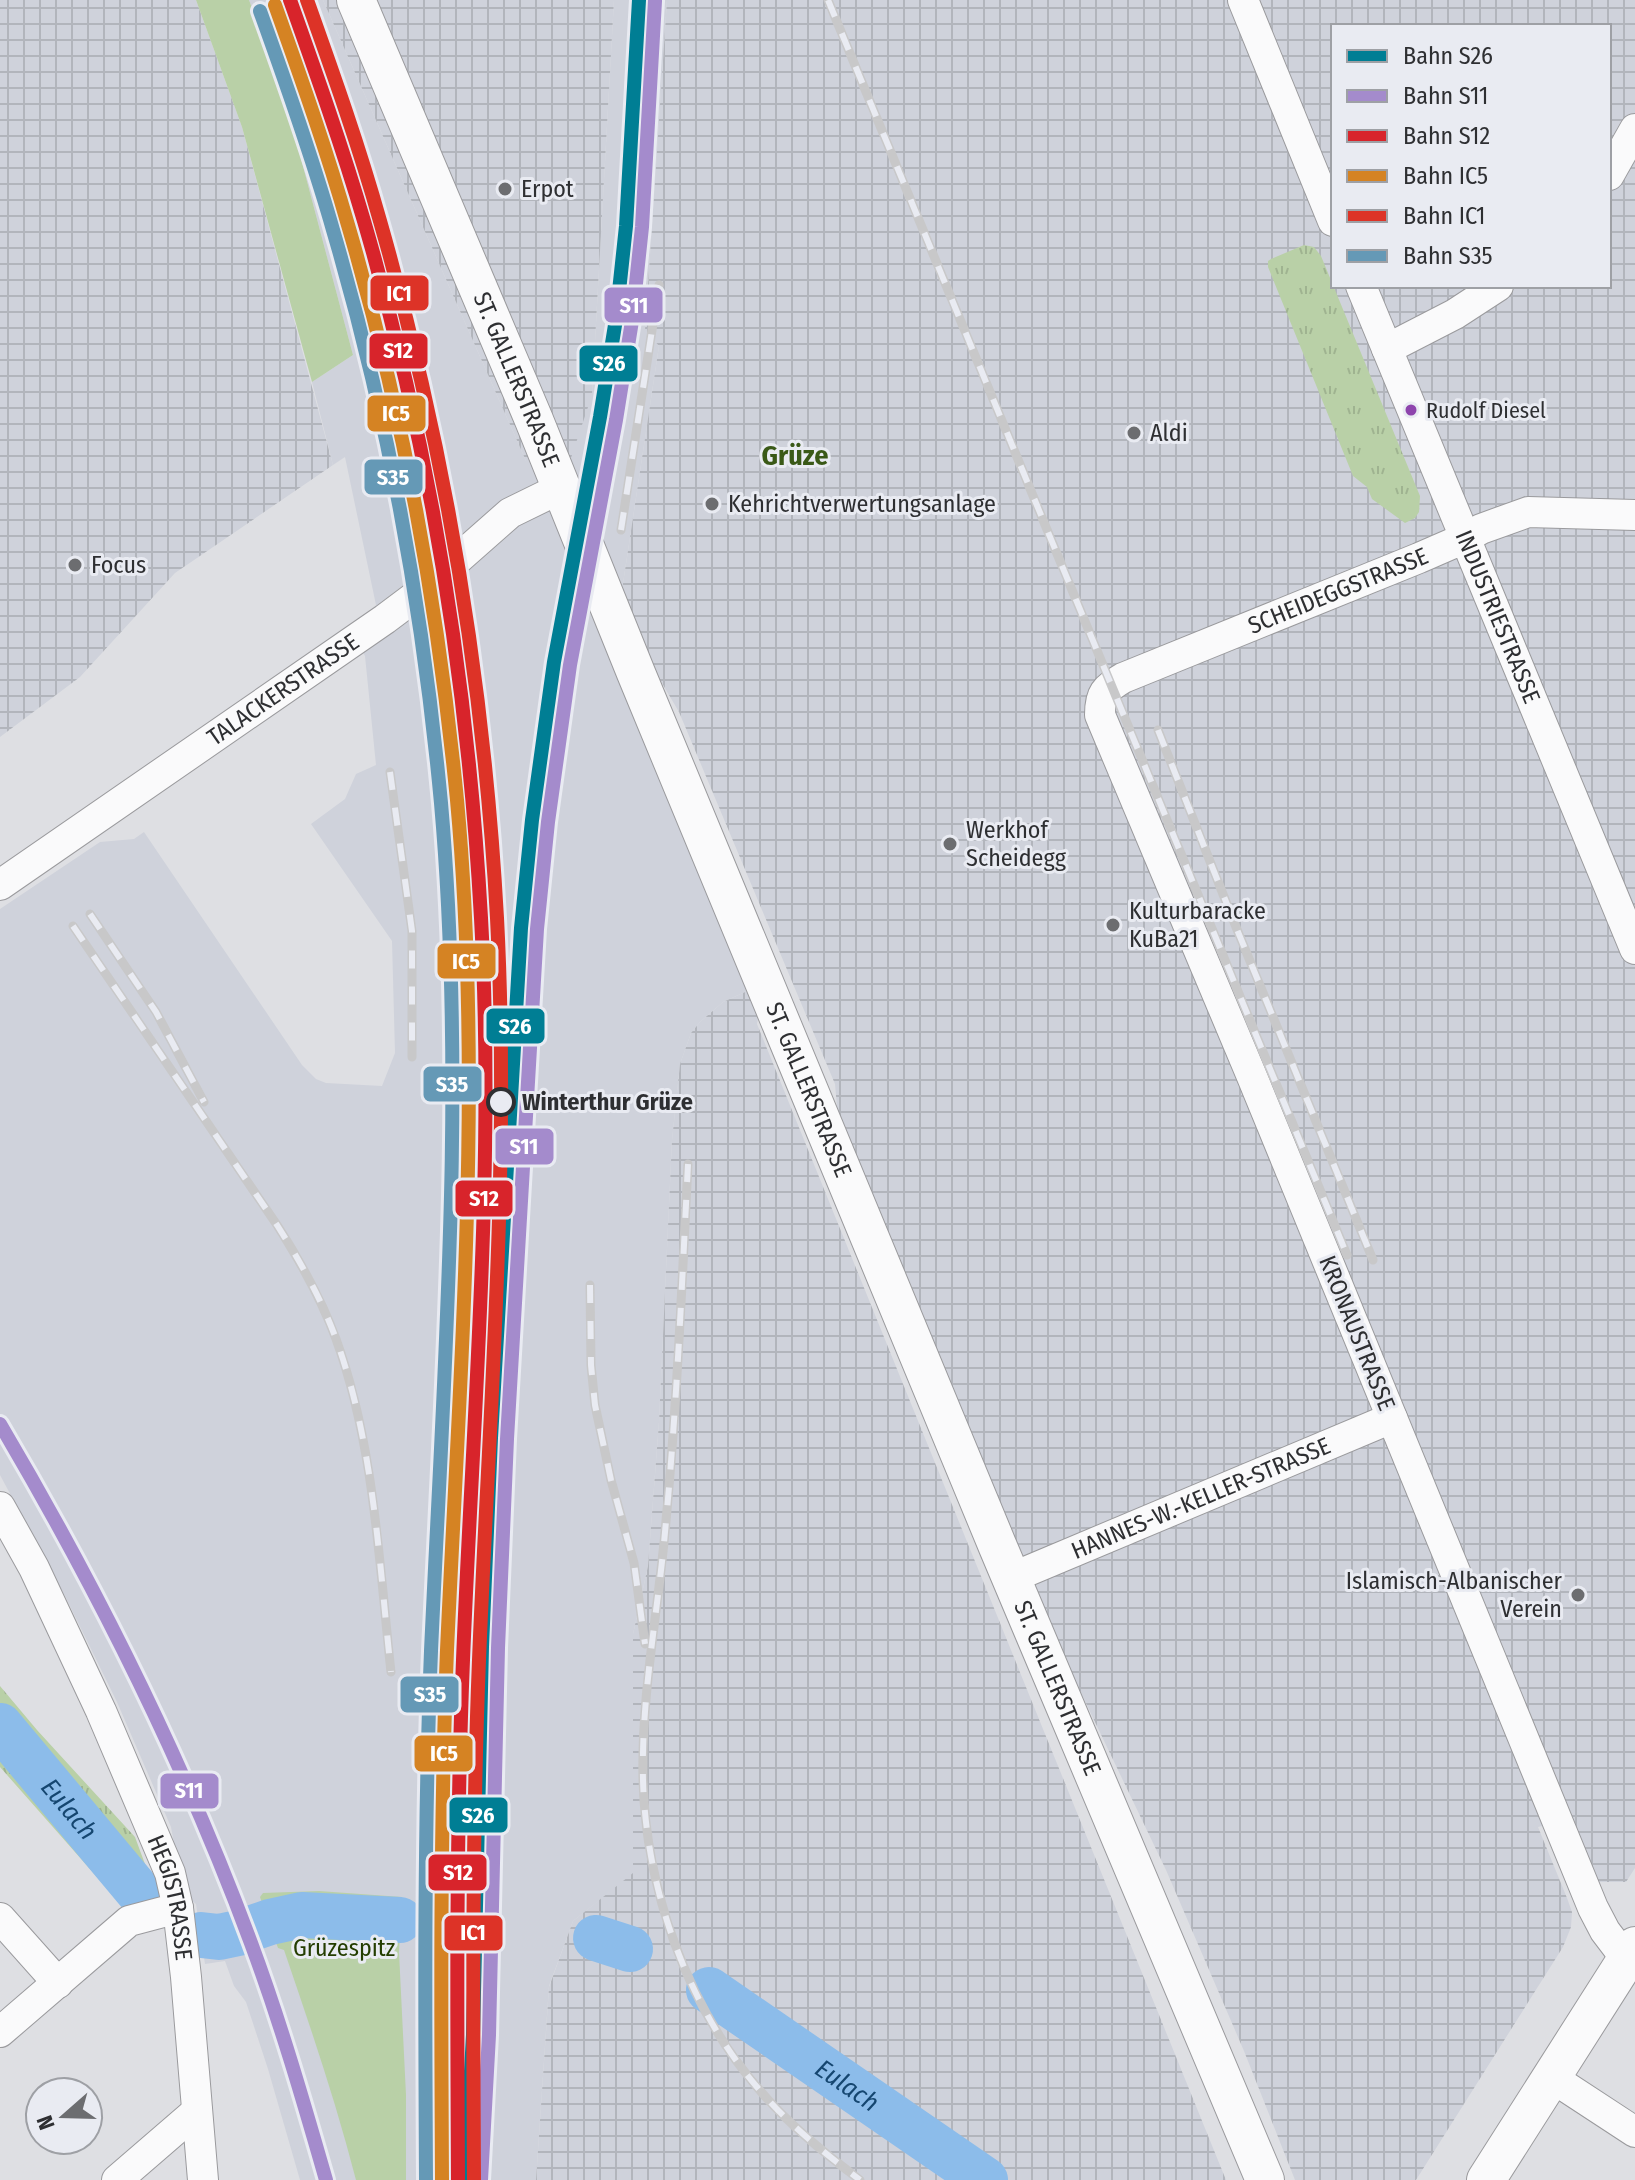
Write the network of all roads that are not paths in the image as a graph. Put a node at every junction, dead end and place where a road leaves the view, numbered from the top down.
1 (356, 0) edge
2 (1243, 0) edge
3 (1635, 129) edge
4 (1611, 171) edge
5 (1331, 216) edge
6 (1362, 288) edge
7 (1495, 288) edge
8 (1387, 349) junction
9 (561, 488) junction
10 (1635, 515) edge
11 (1465, 538) junction
12 (1100, 702) joint
13 (0, 885) edge
14 (1635, 949) edge
15 (1392, 1418) junction
16 (0, 1507) edge
17 (1011, 1578) junction
18 (178, 1908) junction
19 (0, 1918) edge
20 (1631, 1953) edge
21 (58, 1983) junction
22 (0, 2032) edge
23 (1551, 2077) junction
24 (197, 2111) junction
25 (1635, 2132) edge
26 (117, 2180) edge
27 (203, 2180) edge
28 (1265, 2180) edge
29 (1486, 2180) edge

1 - 9 main road, ST. GALLERSTRASSE
2 - 5 street
3 - 4 street
6 - 8 street, INDUSTRIESTRASSE
7 - 8 street
8 - 11 street, INDUSTRIESTRASSE
9 - 13 street, TALACKERSTRASSE
9 - 17 main road, ST. GALLERSTRASSE
10 - 11 street, SCHEIDEGGSTRASSE
11 - 12 street, SCHEIDEGGSTRASSE
11 - 14 street, INDUSTRIESTRASSE
12 - 15 street, KRONAUSTRASSE
15 - 17 street, HANNES-W.-KELLER-STRASSE
15 - 20 street, KRONAUSTRASSE
16 - 18 street, HEGISTRASSE
17 - 28 main road, ST. GALLERSTRASSE
18 - 21 street
18 - 24 street, HEGISTRASSE
19 - 21 street
20 - 23 main road
21 - 22 street
23 - 25 street
23 - 29 main road
24 - 26 street
24 - 27 street, HEGISTRASSE

